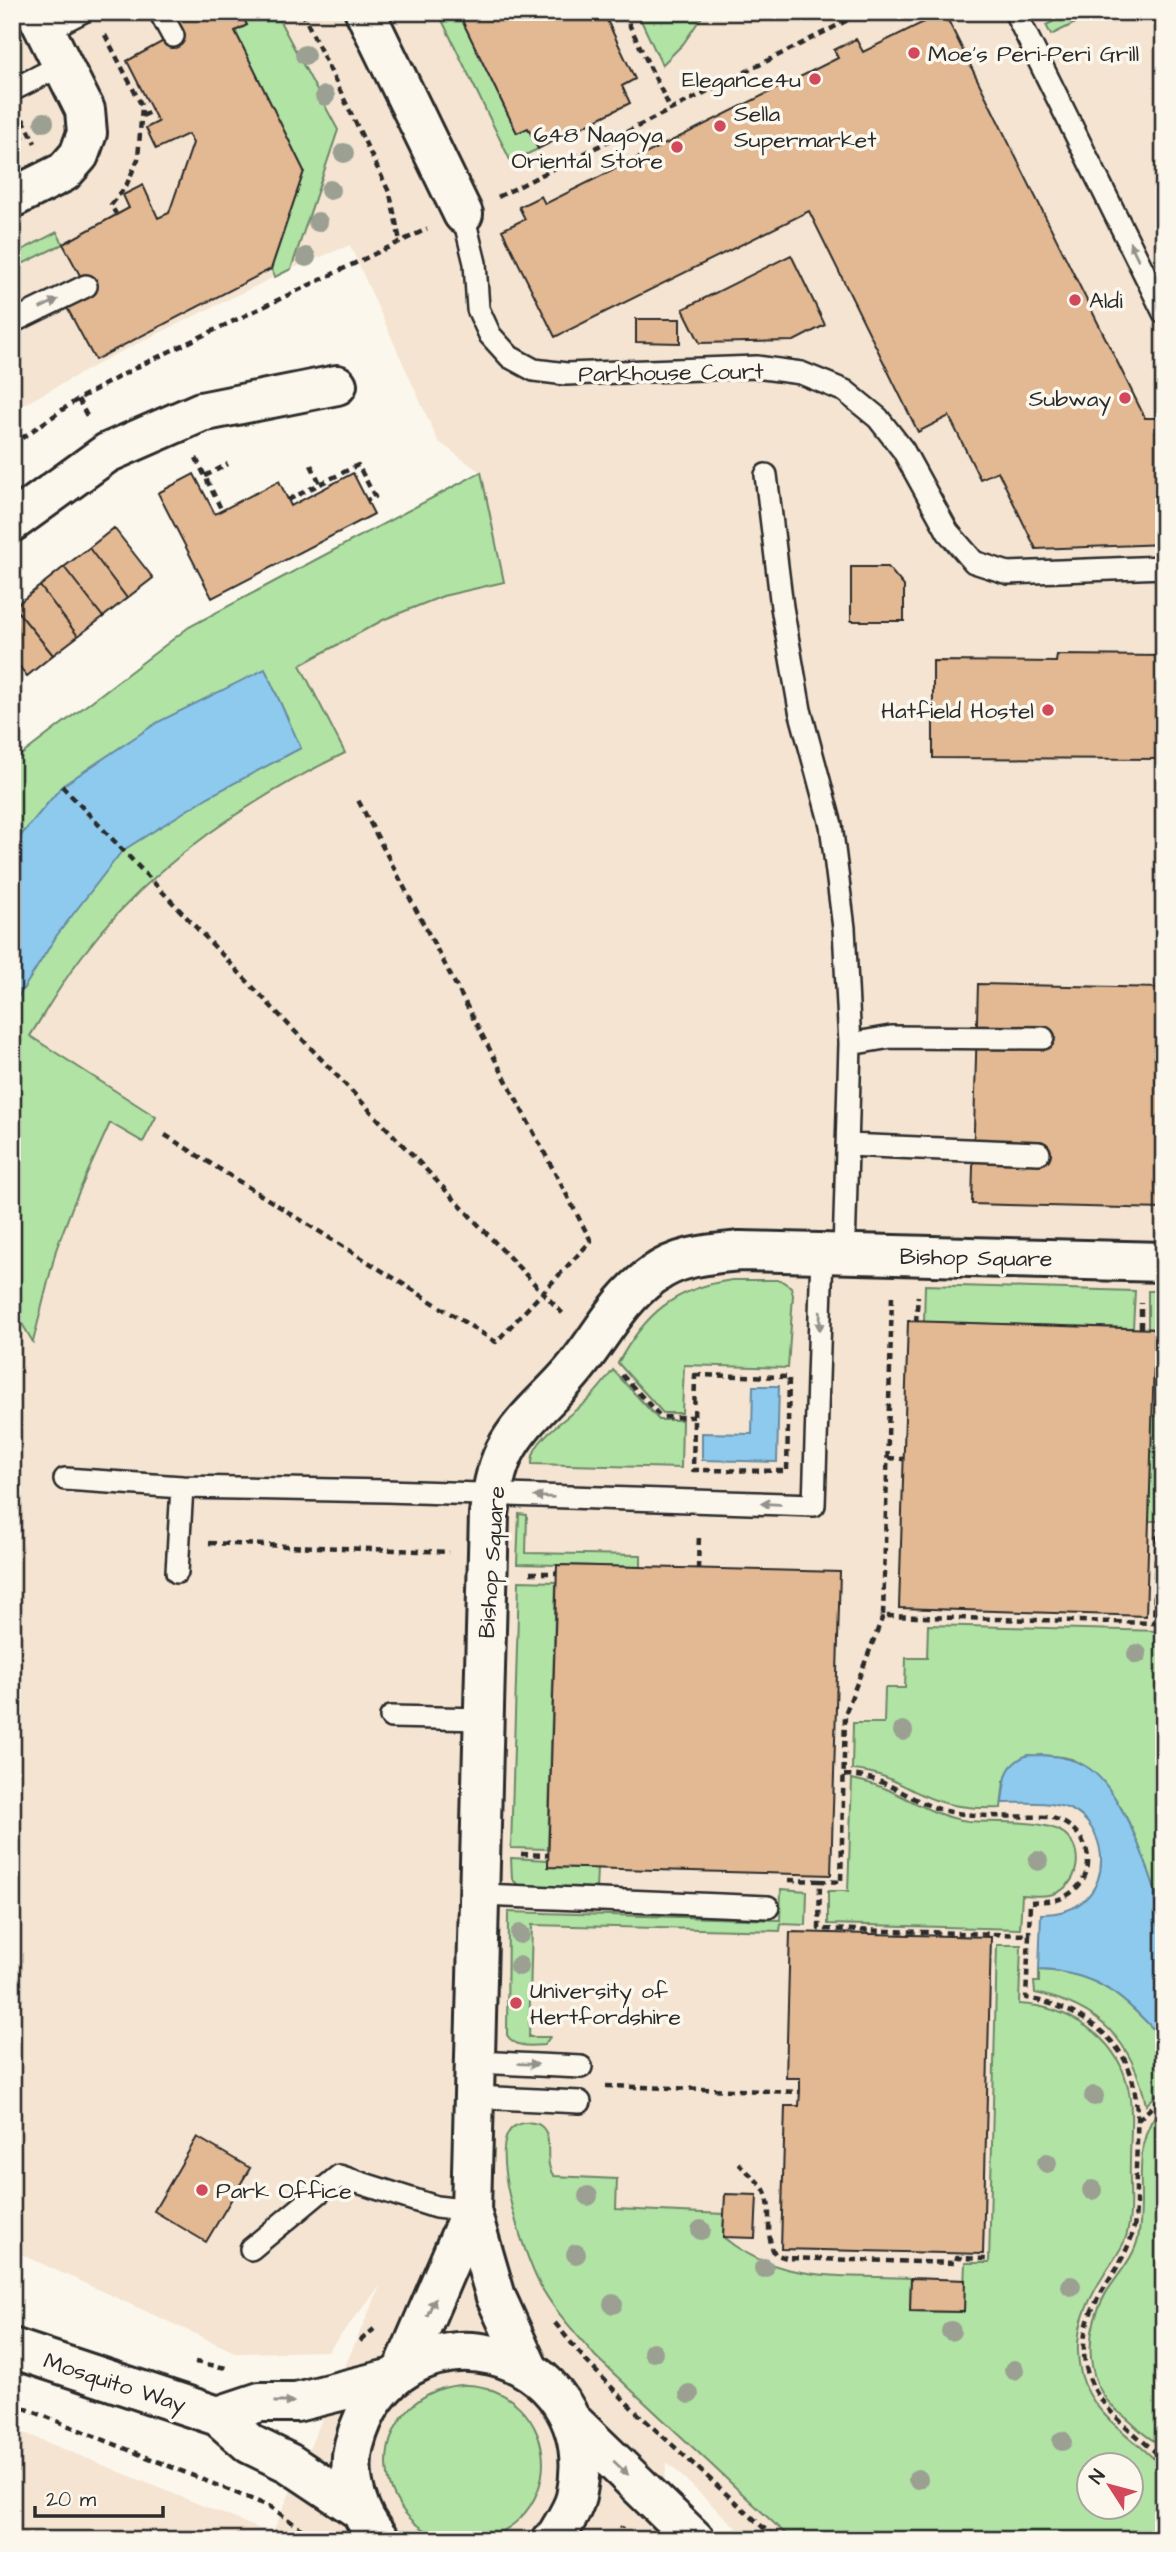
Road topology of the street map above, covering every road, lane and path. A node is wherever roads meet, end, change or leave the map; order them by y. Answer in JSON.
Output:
{"nodes":[{"id":1,"x":82,"y":12,"type":"edge"},
{"id":2,"x":160,"y":12,"type":"edge"},
{"id":3,"x":302,"y":12,"type":"edge"},
{"id":4,"x":365,"y":12,"type":"edge"},
{"id":5,"x":623,"y":12,"type":"edge"},
{"id":6,"x":864,"y":12,"type":"edge"},
{"id":7,"x":1015,"y":12,"type":"edge"},
{"id":8,"x":40,"y":22,"type":"edge"},
{"id":9,"x":173,"y":36,"type":"dead end"},
{"id":10,"x":62,"y":65,"type":"junction"},
{"id":11,"x":12,"y":90,"type":"edge"},
{"id":12,"x":671,"y":110,"type":"junction"},
{"id":13,"x":153,"y":111,"type":"dead end"},
{"id":14,"x":142,"y":116,"type":"dead end"},
{"id":15,"x":12,"y":198,"type":"edge"},
{"id":16,"x":463,"y":214,"type":"junction"},
{"id":17,"x":400,"y":240,"type":"junction"},
{"id":18,"x":86,"y":286,"type":"dead end"},
{"id":19,"x":1164,"y":313,"type":"edge"},
{"id":20,"x":12,"y":322,"type":"edge"},
{"id":21,"x":337,"y":385,"type":"dead end"},
{"id":22,"x":178,"y":422,"type":"junction"},
{"id":23,"x":12,"y":445,"type":"edge"},
{"id":24,"x":228,"y":464,"type":"dead end"},
{"id":25,"x":311,"y":465,"type":"dead end"},
{"id":26,"x":205,"y":475,"type":"junction"},
{"id":27,"x":766,"y":475,"type":"dead end"},
{"id":28,"x":320,"y":483,"type":"junction"},
{"id":29,"x":288,"y":500,"type":"dead end"},
{"id":30,"x":367,"y":500,"type":"dead end"},
{"id":31,"x":222,"y":511,"type":"dead end"},
{"id":32,"x":12,"y":522,"type":"edge"},
{"id":33,"x":1164,"y":567,"type":"edge"},
{"id":34,"x":62,"y":786,"type":"dead end"},
{"id":35,"x":358,"y":800,"type":"dead end"},
{"id":36,"x":1043,"y":1038,"type":"dead end"},
{"id":37,"x":850,"y":1044,"type":"junction"},
{"id":38,"x":165,"y":1135,"type":"dead end"},
{"id":39,"x":847,"y":1145,"type":"junction"},
{"id":40,"x":1039,"y":1153,"type":"dead end"},
{"id":41,"x":833,"y":1253,"type":"junction"},
{"id":42,"x":1164,"y":1262,"type":"edge"},
{"id":43,"x":892,"y":1291,"type":"dead end"},
{"id":44,"x":542,"y":1292,"type":"junction"},
{"id":45,"x":593,"y":1345,"type":"junction"},
{"id":46,"x":694,"y":1417,"type":"junction"},
{"id":47,"x":888,"y":1458,"type":"junction"},
{"id":48,"x":904,"y":1459,"type":"dead end"},
{"id":49,"x":65,"y":1479,"type":"dead end"},
{"id":50,"x":182,"y":1487,"type":"junction"},
{"id":51,"x":492,"y":1496,"type":"junction"},
{"id":52,"x":1157,"y":1530,"type":"dead end"},
{"id":53,"x":179,"y":1542,"type":"junction"},
{"id":54,"x":1157,"y":1547,"type":"junction"},
{"id":55,"x":1164,"y":1547,"type":"edge"},
{"id":56,"x":488,"y":1554,"type":"junction"},
{"id":57,"x":177,"y":1572,"type":"dead end"},
{"id":58,"x":1156,"y":1597,"type":"junction"},
{"id":59,"x":1164,"y":1598,"type":"edge"},
{"id":60,"x":883,"y":1616,"type":"junction"},
{"id":61,"x":391,"y":1717,"type":"dead end"},
{"id":62,"x":483,"y":1719,"type":"junction"},
{"id":63,"x":843,"y":1775,"type":"junction"},
{"id":64,"x":481,"y":1895,"type":"junction"},
{"id":65,"x":768,"y":1907,"type":"dead end"},
{"id":66,"x":1028,"y":1935,"type":"junction"},
{"id":67,"x":581,"y":2067,"type":"dead end"},
{"id":68,"x":475,"y":2079,"type":"junction"},
{"id":69,"x":594,"y":2085,"type":"dead end"},
{"id":70,"x":800,"y":2092,"type":"dead end"},
{"id":71,"x":1164,"y":2095,"type":"edge"},
{"id":72,"x":580,"y":2102,"type":"dead end"},
{"id":73,"x":1137,"y":2121,"type":"junction"},
{"id":74,"x":738,"y":2163,"type":"dead end"},
{"id":75,"x":471,"y":2211,"type":"junction"},
{"id":76,"x":251,"y":2249,"type":"dead end"},
{"id":77,"x":986,"y":2259,"type":"dead end"},
{"id":78,"x":554,"y":2320,"type":"dead end"},
{"id":79,"x":376,"y":2327,"type":"dead end"},
{"id":80,"x":12,"y":2348,"type":"edge"},
{"id":81,"x":352,"y":2349,"type":"dead end"},
{"id":82,"x":182,"y":2360,"type":"dead end"},
{"id":83,"x":234,"y":2369,"type":"dead end"},
{"id":84,"x":529,"y":2370,"type":"junction"},
{"id":85,"x":398,"y":2374,"type":"junction"},
{"id":86,"x":12,"y":2403,"type":"edge"},
{"id":87,"x":218,"y":2416,"type":"junction"},
{"id":88,"x":572,"y":2421,"type":"junction"},
{"id":89,"x":1164,"y":2459,"type":"edge"},
{"id":90,"x":371,"y":2526,"type":"edge"},
{"id":91,"x":316,"y":2540,"type":"edge"},
{"id":92,"x":552,"y":2540,"type":"edge"},
{"id":93,"x":695,"y":2540,"type":"edge"},
{"id":94,"x":776,"y":2540,"type":"edge"}],
"edges":[{"from":1,"to":8,"type":"lane"},
{"from":2,"to":9,"type":"lane"},
{"from":3,"to":17,"type":"path"},
{"from":4,"to":16,"type":"street","name":"Parkhouse Court"},
{"from":5,"to":12,"type":"path"},
{"from":6,"to":12,"type":"path"},
{"from":19,"to":7,"type":"lane","one_way":true},
{"from":8,"to":10,"type":"street"},
{"from":10,"to":11,"type":"lane"},
{"from":10,"to":15,"type":"street"},
{"from":12,"to":16,"type":"path"},
{"from":13,"to":14,"type":"path"},
{"from":16,"to":17,"type":"path"},
{"from":16,"to":33,"type":"lane","name":"Parkhouse Court"},
{"from":17,"to":23,"type":"path"},
{"from":20,"to":18,"type":"lane","one_way":true},
{"from":21,"to":22,"type":"street"},
{"from":22,"to":26,"type":"path"},
{"from":22,"to":32,"type":"street"},
{"from":24,"to":26,"type":"path"},
{"from":25,"to":28,"type":"path"},
{"from":26,"to":31,"type":"path"},
{"from":27,"to":37,"type":"lane"},
{"from":28,"to":29,"type":"path"},
{"from":28,"to":30,"type":"path"},
{"from":34,"to":44,"type":"path"},
{"from":35,"to":44,"type":"path"},
{"from":36,"to":37,"type":"lane"},
{"from":37,"to":39,"type":"lane"},
{"from":38,"to":44,"type":"path"},
{"from":39,"to":40,"type":"lane"},
{"from":39,"to":41,"type":"lane"},
{"from":41,"to":42,"type":"street","name":"Bishop Square"},
{"from":41,"to":45,"type":"street","name":"Bishop Square"},
{"from":41,"to":51,"type":"lane","one_way":true},
{"from":43,"to":47,"type":"path"},
{"from":44,"to":45,"type":"path"},
{"from":45,"to":46,"type":"path"},
{"from":45,"to":51,"type":"street","name":"Bishop Square"},
{"from":46,"to":46,"type":"path"},
{"from":47,"to":48,"type":"path"},
{"from":47,"to":60,"type":"path"},
{"from":49,"to":50,"type":"lane"},
{"from":50,"to":51,"type":"lane"},
{"from":50,"to":53,"type":"lane"},
{"from":51,"to":56,"type":"street","name":"Bishop Square"},
{"from":52,"to":54,"type":"path"},
{"from":53,"to":56,"type":"path"},
{"from":53,"to":57,"type":"lane"},
{"from":54,"to":55,"type":"path"},
{"from":54,"to":58,"type":"path"},
{"from":56,"to":62,"type":"street","name":"Bishop Square"},
{"from":58,"to":59,"type":"path"},
{"from":58,"to":60,"type":"path"},
{"from":60,"to":63,"type":"path"},
{"from":61,"to":62,"type":"lane"},
{"from":62,"to":64,"type":"street","name":"Bishop Square"},
{"from":63,"to":66,"type":"path"},
{"from":63,"to":66,"type":"path"},
{"from":64,"to":65,"type":"lane"},
{"from":64,"to":68,"type":"street","name":"Bishop Square"},
{"from":66,"to":73,"type":"path"},
{"from":68,"to":67,"type":"lane","one_way":true},
{"from":68,"to":72,"type":"lane"},
{"from":68,"to":75,"type":"street","name":"Bishop Square"},
{"from":69,"to":70,"type":"path"},
{"from":71,"to":73,"type":"path"},
{"from":73,"to":89,"type":"path"},
{"from":74,"to":77,"type":"path"},
{"from":75,"to":76,"type":"lane"},
{"from":75,"to":84,"type":"street","name":"Bishop Square"},
{"from":85,"to":75,"type":"street","name":"Bishop Square","one_way":true},
{"from":78,"to":94,"type":"path"},
{"from":79,"to":81,"type":"path"},
{"from":80,"to":87,"type":"street","name":"Mosquito Way"},
{"from":82,"to":83,"type":"path"},
{"from":84,"to":85,"type":"street"},
{"from":84,"to":88,"type":"street"},
{"from":87,"to":85,"type":"street","one_way":true},
{"from":85,"to":90,"type":"street"},
{"from":86,"to":91,"type":"path"},
{"from":87,"to":90,"type":"street","name":"Mosquito Way"},
{"from":88,"to":92,"type":"street"},
{"from":88,"to":93,"type":"street","one_way":true}]}
